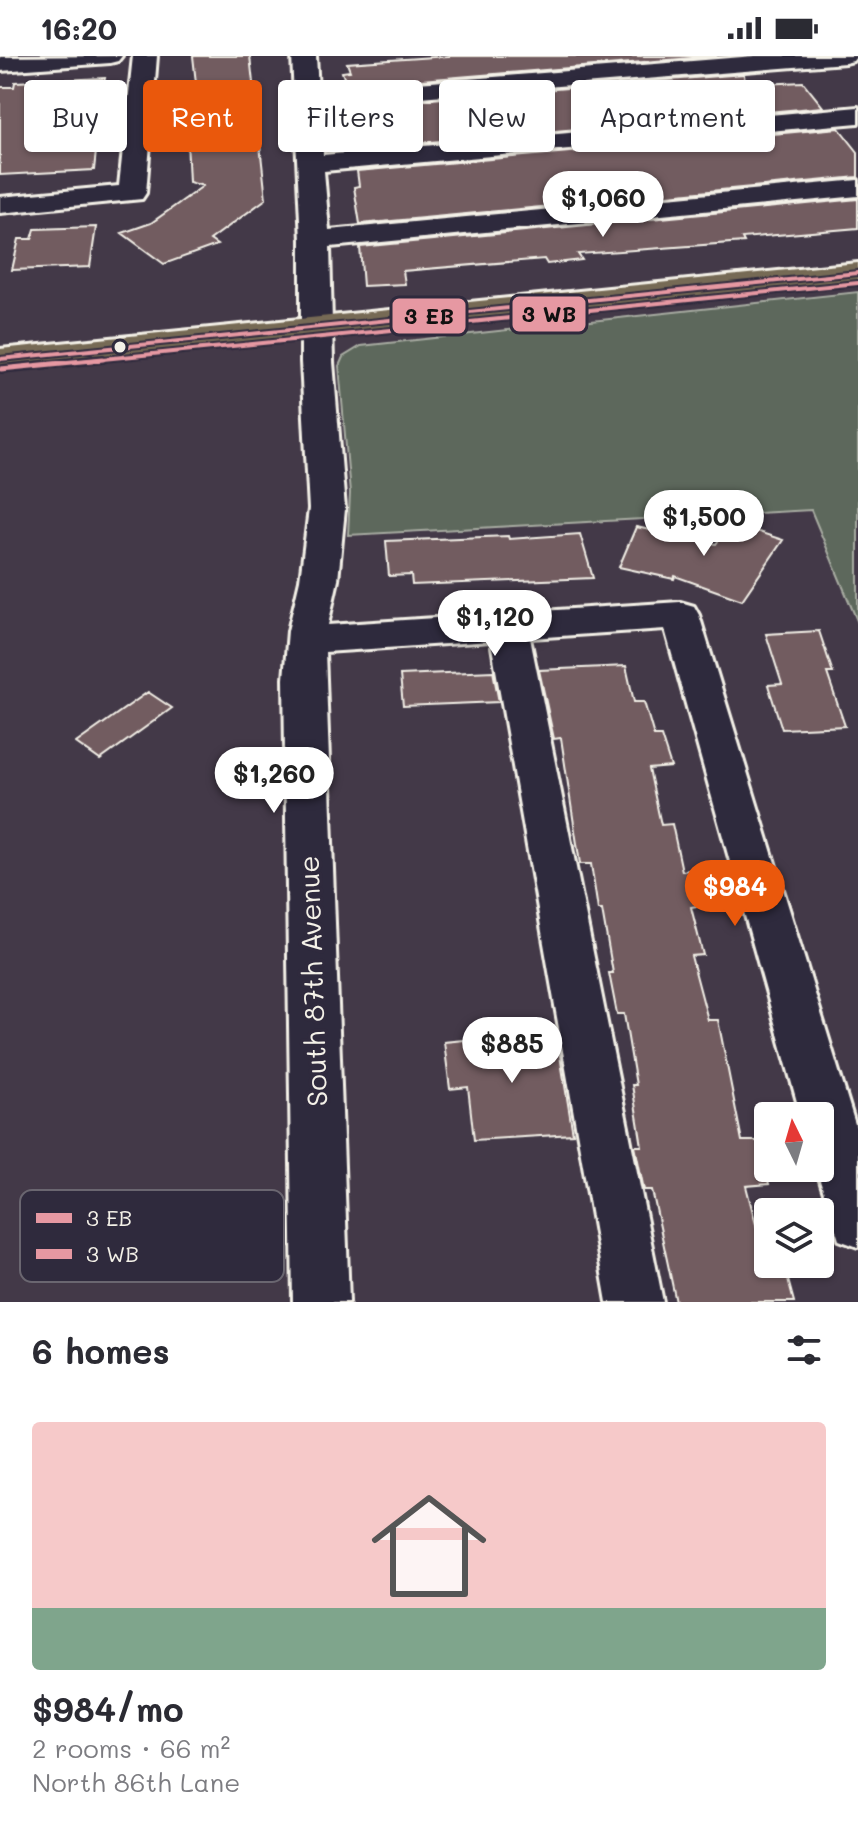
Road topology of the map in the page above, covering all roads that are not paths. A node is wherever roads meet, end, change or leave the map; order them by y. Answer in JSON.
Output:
{"nodes":[{"id":1,"x":110,"y":56,"type":"edge"},
{"id":2,"x":145,"y":56,"type":"edge"},
{"id":3,"x":304,"y":56,"type":"edge"},
{"id":4,"x":845,"y":56,"type":"edge"},
{"id":5,"x":0,"y":64,"type":"edge"},
{"id":6,"x":305,"y":80,"type":"edge"},
{"id":7,"x":423,"y":90,"type":"edge"},
{"id":8,"x":858,"y":115,"type":"edge"},
{"id":9,"x":308,"y":152,"type":"edge"},
{"id":10,"x":309,"y":164,"type":"junction"},
{"id":11,"x":858,"y":188,"type":"edge"},
{"id":12,"x":0,"y":205,"type":"edge"},
{"id":13,"x":315,"y":240,"type":"junction"},
{"id":14,"x":858,"y":273,"type":"edge"},
{"id":15,"x":315,"y":327,"type":"junction"},
{"id":16,"x":0,"y":359,"type":"edge"},
{"id":17,"x":508,"y":626,"type":"junction"},
{"id":18,"x":306,"y":640,"type":"junction"},
{"id":19,"x":858,"y":1222,"type":"edge"},
{"id":20,"x":321,"y":1302,"type":"edge"},
{"id":21,"x":635,"y":1302,"type":"edge"}],
"edges":[{"from":1,"to":5,"type":"street"},
{"from":2,"to":12,"type":"street"},
{"from":3,"to":6,"type":"street","name":"South 87th Avenue"},
{"from":4,"to":7,"type":"street"},
{"from":8,"to":10,"type":"street"},
{"from":9,"to":10,"type":"street","name":"South 87th Avenue"},
{"from":10,"to":13,"type":"street","name":"South 87th Avenue"},
{"from":11,"to":13,"type":"street"},
{"from":13,"to":15,"type":"street","name":"South 87th Avenue"},
{"from":14,"to":15,"type":"main road"},
{"from":15,"to":16,"type":"main road"},
{"from":15,"to":18,"type":"street","name":"South 87th Avenue"},
{"from":17,"to":18,"type":"street"},
{"from":17,"to":19,"type":"street"},
{"from":17,"to":21,"type":"street"},
{"from":18,"to":20,"type":"street","name":"South 87th Avenue"}]}
